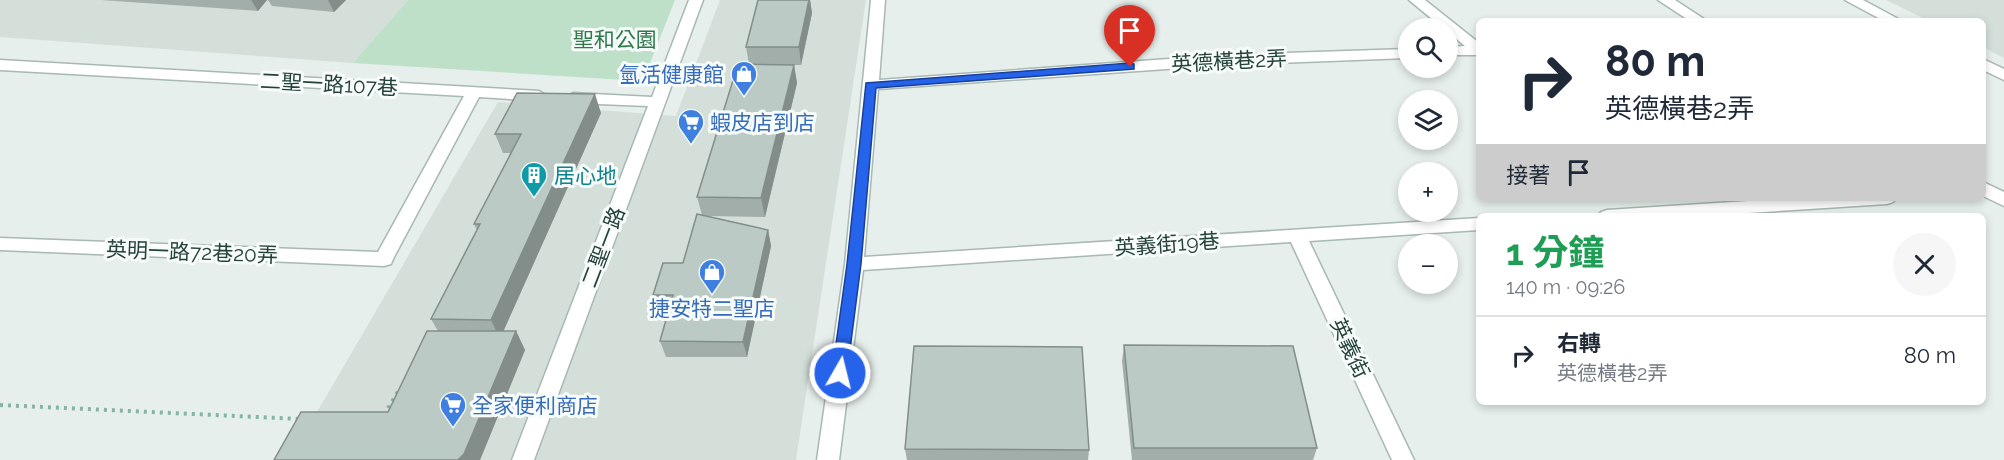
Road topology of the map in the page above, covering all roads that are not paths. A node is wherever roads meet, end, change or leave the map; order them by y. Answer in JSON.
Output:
{"nodes":[{"id":1,"x":696,"y":0,"type":"edge"},
{"id":2,"x":878,"y":0,"type":"edge"},
{"id":3,"x":1416,"y":0,"type":"edge"},
{"id":4,"x":1665,"y":0,"type":"edge"},
{"id":5,"x":1852,"y":0,"type":"edge"},
{"id":6,"x":1696,"y":18,"type":"edge"},
{"id":7,"x":1889,"y":18,"type":"edge"},
{"id":8,"x":1476,"y":48,"type":"edge"},
{"id":9,"x":1476,"y":50,"type":"edge"},
{"id":10,"x":1458,"y":51,"type":"edge"},
{"id":11,"x":1398,"y":52,"type":"edge"},
{"id":12,"x":0,"y":65,"type":"edge"},
{"id":13,"x":1986,"y":66,"type":"edge"},
{"id":14,"x":2004,"y":75,"type":"edge"},
{"id":15,"x":870,"y":85,"type":"junction"},
{"id":16,"x":474,"y":92,"type":"junction"},
{"id":17,"x":658,"y":102,"type":"junction"},
{"id":18,"x":1669,"y":201,"type":"edge"},
{"id":19,"x":1840,"y":201,"type":"edge"},
{"id":20,"x":1682,"y":211,"type":"junction"},
{"id":21,"x":1652,"y":213,"type":"edge"},
{"id":22,"x":1476,"y":224,"type":"edge"},
{"id":23,"x":1297,"y":236,"type":"junction"},
{"id":24,"x":0,"y":244,"type":"edge"},
{"id":25,"x":854,"y":264,"type":"junction"},
{"id":26,"x":523,"y":460,"type":"edge"},
{"id":27,"x":828,"y":460,"type":"edge"},
{"id":28,"x":1403,"y":460,"type":"edge"}],
"edges":[{"from":1,"to":17,"type":"street","name":"二聖一路"},
{"from":2,"to":15,"type":"street"},
{"from":3,"to":8,"type":"street"},
{"from":4,"to":6,"type":"street"},
{"from":5,"to":7,"type":"street"},
{"from":9,"to":10,"type":"street"},
{"from":11,"to":15,"type":"street","name":"英德橫巷2弄"},
{"from":12,"to":16,"type":"street","name":"二聖一路107巷"},
{"from":13,"to":14,"type":"street"},
{"from":15,"to":25,"type":"street"},
{"from":16,"to":17,"type":"street","name":"二聖一路107巷"},
{"from":16,"to":24,"type":"street","name":"英明一路72巷20弄"},
{"from":17,"to":26,"type":"street","name":"二聖一路"},
{"from":18,"to":20,"type":"street"},
{"from":19,"to":20,"type":"street"},
{"from":20,"to":21,"type":"street"},
{"from":22,"to":23,"type":"street","name":"英義街19巷"},
{"from":23,"to":25,"type":"street","name":"英義街19巷"},
{"from":23,"to":28,"type":"street","name":"英義街"},
{"from":25,"to":27,"type":"street"}]}
